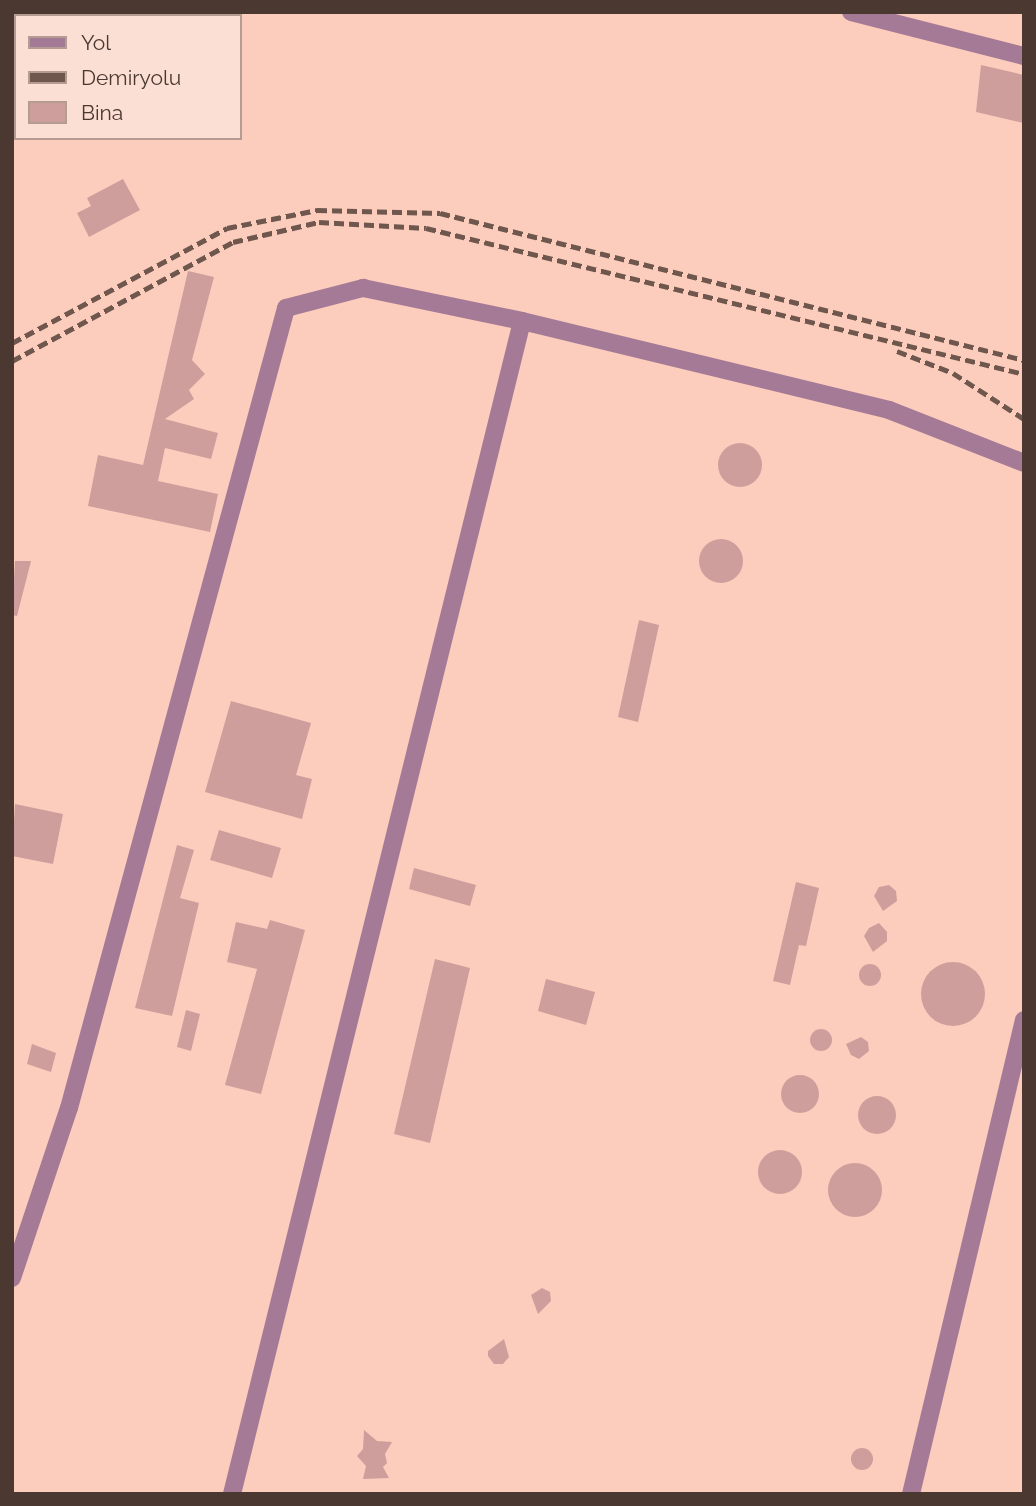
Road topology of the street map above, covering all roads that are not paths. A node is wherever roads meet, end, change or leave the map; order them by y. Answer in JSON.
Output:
{"nodes":[{"id":1,"x":851,"y":12,"type":"edge"},
{"id":2,"x":1024,"y":56,"type":"edge"},
{"id":3,"x":522,"y":321,"type":"junction"},
{"id":4,"x":1024,"y":463,"type":"edge"},
{"id":5,"x":1024,"y":1020,"type":"edge"},
{"id":6,"x":12,"y":1278,"type":"edge"},
{"id":7,"x":232,"y":1494,"type":"edge"},
{"id":8,"x":911,"y":1494,"type":"edge"}],
"edges":[{"from":1,"to":2,"type":"street"},
{"from":3,"to":4,"type":"street"},
{"from":3,"to":6,"type":"street"},
{"from":3,"to":7,"type":"street"},
{"from":5,"to":8,"type":"street"}]}
